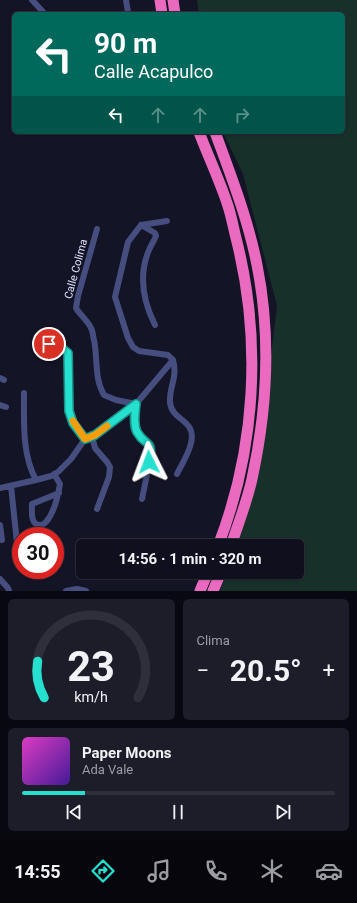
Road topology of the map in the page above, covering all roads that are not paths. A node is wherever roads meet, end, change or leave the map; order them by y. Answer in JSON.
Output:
{"nodes":[{"id":1,"x":32,"y":0,"type":"edge"},
{"id":2,"x":126,"y":0,"type":"edge"},
{"id":3,"x":160,"y":0,"type":"edge"},
{"id":4,"x":172,"y":0,"type":"edge"},
{"id":5,"x":43,"y":12,"type":"edge"},
{"id":6,"x":128,"y":12,"type":"dead end"},
{"id":7,"x":162,"y":12,"type":"edge"},
{"id":8,"x":175,"y":12,"type":"edge"},
{"id":9,"x":200,"y":134,"type":"edge"},
{"id":10,"x":216,"y":134,"type":"edge"},
{"id":11,"x":167,"y":221,"type":"dead end"},
{"id":12,"x":141,"y":225,"type":"junction"},
{"id":13,"x":97,"y":228,"type":"dead end"},
{"id":14,"x":155,"y":325,"type":"dead end"},
{"id":15,"x":36,"y":340,"type":"dead end"},
{"id":16,"x":173,"y":360,"type":"junction"},
{"id":17,"x":24,"y":393,"type":"dead end"},
{"id":18,"x":136,"y":404,"type":"junction"},
{"id":19,"x":92,"y":436,"type":"junction"},
{"id":20,"x":85,"y":439,"type":"junction"},
{"id":21,"x":54,"y":474,"type":"junction"},
{"id":22,"x":178,"y":474,"type":"dead end"},
{"id":23,"x":36,"y":480,"type":"junction"},
{"id":24,"x":11,"y":486,"type":"junction"},
{"id":25,"x":0,"y":488,"type":"edge"},
{"id":26,"x":59,"y":493,"type":"junction"},
{"id":27,"x":142,"y":499,"type":"dead end"},
{"id":28,"x":97,"y":509,"type":"dead end"},
{"id":29,"x":0,"y":526,"type":"edge"},
{"id":30,"x":15,"y":527,"type":"edge"},
{"id":31,"x":220,"y":539,"type":"edge"},
{"id":32,"x":233,"y":539,"type":"edge"},
{"id":33,"x":2,"y":540,"type":"dead end"},
{"id":34,"x":0,"y":579,"type":"edge"},
{"id":35,"x":205,"y":579,"type":"edge"},
{"id":36,"x":217,"y":579,"type":"edge"},
{"id":37,"x":9,"y":591,"type":"edge"},
{"id":38,"x":66,"y":591,"type":"edge"},
{"id":39,"x":86,"y":591,"type":"edge"},
{"id":40,"x":200,"y":591,"type":"edge"},
{"id":41,"x":213,"y":591,"type":"edge"}],
"edges":[{"from":1,"to":5,"type":"street"},
{"from":2,"to":6,"type":"street"},
{"from":3,"to":7,"type":"highway"},
{"from":4,"to":8,"type":"highway"},
{"from":9,"to":31,"type":"highway"},
{"from":10,"to":32,"type":"highway"},
{"from":11,"to":12,"type":"street"},
{"from":12,"to":14,"type":"street"},
{"from":12,"to":16,"type":"street"},
{"from":13,"to":18,"type":"street","name":"Calle Colima"},
{"from":15,"to":20,"type":"street"},
{"from":16,"to":18,"type":"street"},
{"from":16,"to":22,"type":"street"},
{"from":17,"to":23,"type":"street"},
{"from":18,"to":19,"type":"street"},
{"from":18,"to":27,"type":"street"},
{"from":19,"to":20,"type":"street"},
{"from":19,"to":28,"type":"street"},
{"from":20,"to":21,"type":"street"},
{"from":21,"to":23,"type":"street"},
{"from":21,"to":26,"type":"street"},
{"from":23,"to":24,"type":"street"},
{"from":24,"to":25,"type":"street"},
{"from":24,"to":30,"type":"street"},
{"from":26,"to":26,"type":"street"},
{"from":29,"to":33,"type":"street"},
{"from":34,"to":37,"type":"street"},
{"from":35,"to":40,"type":"highway"},
{"from":36,"to":41,"type":"highway"},
{"from":38,"to":39,"type":"street"}]}
